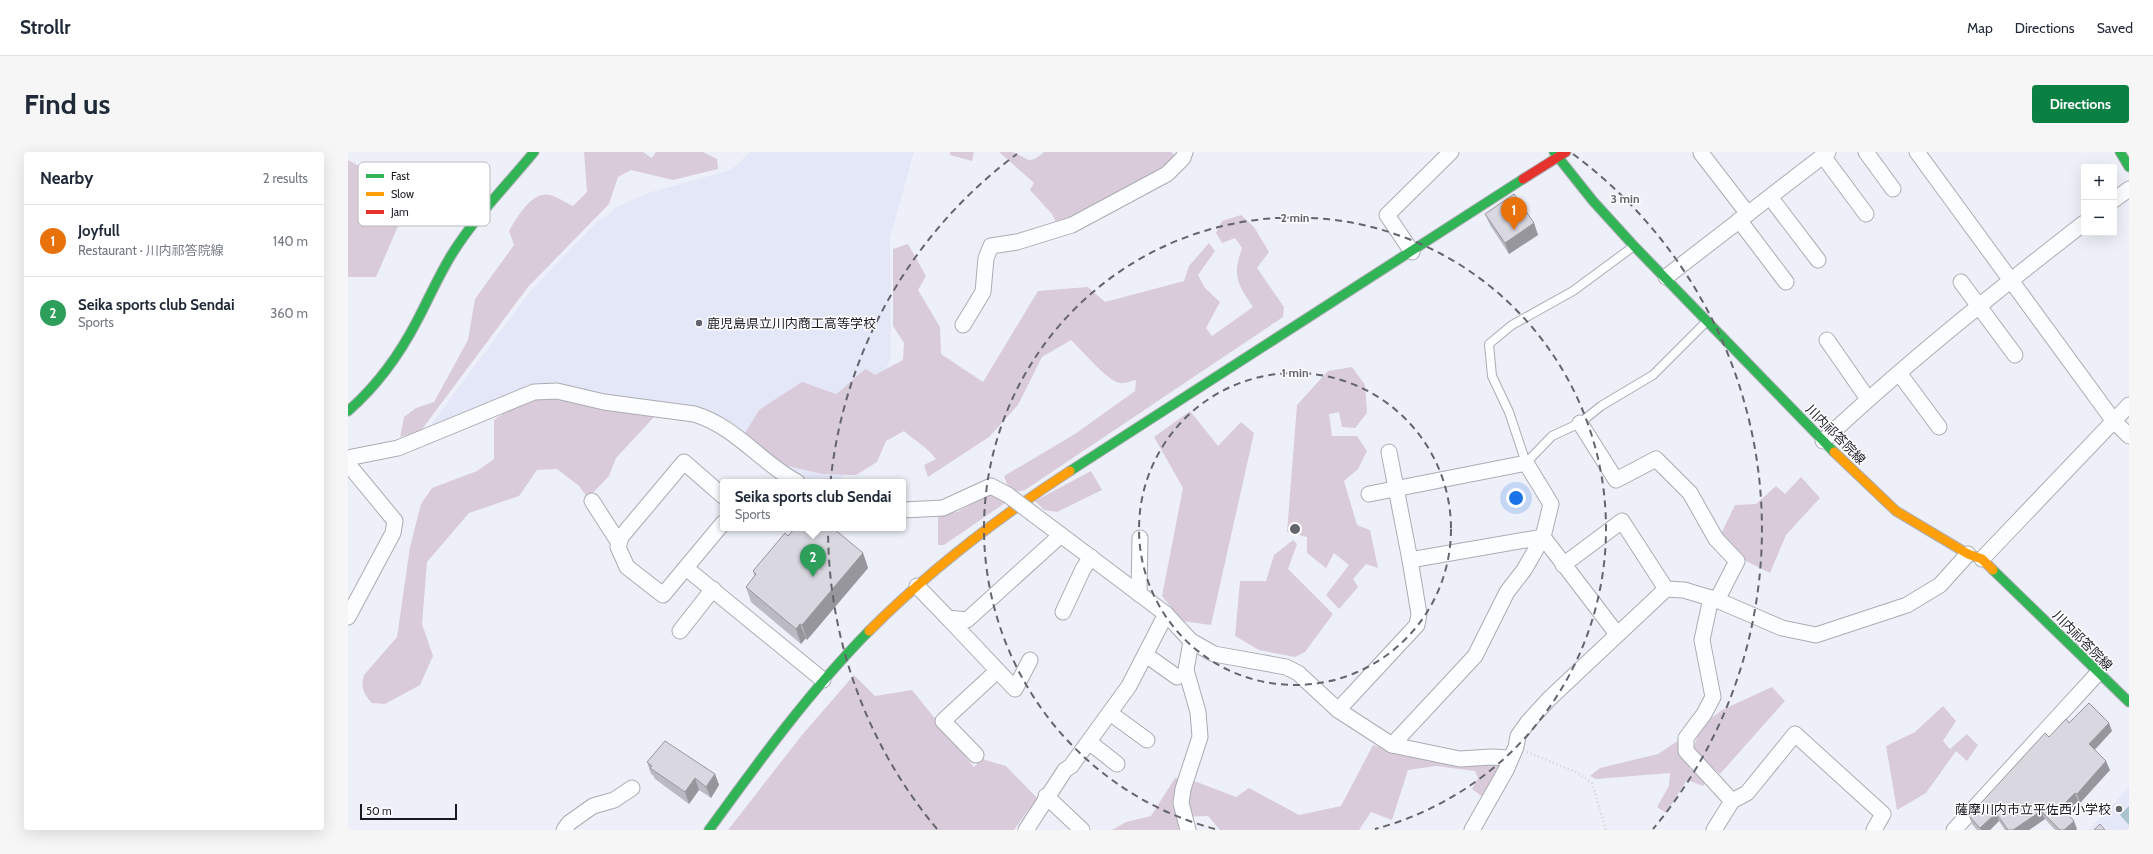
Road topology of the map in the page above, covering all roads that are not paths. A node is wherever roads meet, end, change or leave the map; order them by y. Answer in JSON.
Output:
{"nodes":[{"id":1,"x":534,"y":152,"type":"edge"},
{"id":2,"x":1185,"y":152,"type":"edge"},
{"id":3,"x":1451,"y":152,"type":"edge"},
{"id":4,"x":1566,"y":152,"type":"edge"},
{"id":5,"x":1866,"y":152,"type":"edge"},
{"id":6,"x":1918,"y":152,"type":"edge"},
{"id":7,"x":2120,"y":152,"type":"edge"},
{"id":8,"x":1701,"y":153,"type":"edge"},
{"id":9,"x":1825,"y":154,"type":"edge"},
{"id":10,"x":1556,"y":155,"type":"edge"},
{"id":11,"x":2129,"y":167,"type":"edge"},
{"id":12,"x":1893,"y":189,"type":"dead end"},
{"id":13,"x":2129,"y":189,"type":"edge"},
{"id":14,"x":1770,"y":197,"type":"junction"},
{"id":15,"x":2117,"y":198,"type":"edge"},
{"id":16,"x":490,"y":205,"type":"edge"},
{"id":17,"x":1866,"y":214,"type":"dead end"},
{"id":18,"x":1744,"y":217,"type":"junction"},
{"id":19,"x":473,"y":226,"type":"edge"},
{"id":20,"x":2081,"y":226,"type":"edge"},
{"id":21,"x":1634,"y":246,"type":"junction"},
{"id":22,"x":1412,"y":252,"type":"junction"},
{"id":23,"x":1818,"y":260,"type":"dead end"},
{"id":24,"x":1666,"y":277,"type":"junction"},
{"id":25,"x":2010,"y":280,"type":"junction"},
{"id":26,"x":1786,"y":282,"type":"dead end"},
{"id":27,"x":1961,"y":282,"type":"dead end"},
{"id":28,"x":1979,"y":306,"type":"junction"},
{"id":29,"x":1706,"y":321,"type":"junction"},
{"id":30,"x":963,"y":325,"type":"dead end"},
{"id":31,"x":1827,"y":340,"type":"dead end"},
{"id":32,"x":2015,"y":355,"type":"dead end"},
{"id":33,"x":1899,"y":373,"type":"junction"},
{"id":34,"x":1868,"y":398,"type":"junction"},
{"id":35,"x":2129,"y":405,"type":"edge"},
{"id":36,"x":348,"y":411,"type":"edge"},
{"id":37,"x":2113,"y":420,"type":"junction"},
{"id":38,"x":1580,"y":423,"type":"junction"},
{"id":39,"x":1939,"y":427,"type":"dead end"},
{"id":40,"x":2129,"y":436,"type":"edge"},
{"id":41,"x":1823,"y":441,"type":"junction"},
{"id":42,"x":1389,"y":452,"type":"dead end"},
{"id":43,"x":348,"y":458,"type":"edge"},
{"id":44,"x":1526,"y":463,"type":"junction"},
{"id":45,"x":348,"y":464,"type":"edge"},
{"id":46,"x":793,"y":479,"type":"edge"},
{"id":47,"x":1396,"y":489,"type":"junction"},
{"id":48,"x":720,"y":493,"type":"edge"},
{"id":49,"x":1369,"y":494,"type":"dead end"},
{"id":50,"x":592,"y":501,"type":"dead end"},
{"id":51,"x":906,"y":510,"type":"edge"},
{"id":52,"x":720,"y":527,"type":"edge"},
{"id":53,"x":1061,"y":535,"type":"junction"},
{"id":54,"x":1543,"y":537,"type":"junction"},
{"id":55,"x":1140,"y":538,"type":"dead end"},
{"id":56,"x":619,"y":543,"type":"junction"},
{"id":57,"x":1975,"y":556,"type":"junction"},
{"id":58,"x":1091,"y":557,"type":"junction"},
{"id":59,"x":1410,"y":560,"type":"junction"},
{"id":60,"x":1563,"y":565,"type":"junction"},
{"id":61,"x":686,"y":568,"type":"junction"},
{"id":62,"x":917,"y":586,"type":"junction"},
{"id":63,"x":712,"y":589,"type":"junction"},
{"id":64,"x":1666,"y":589,"type":"junction"},
{"id":65,"x":1139,"y":594,"type":"junction"},
{"id":66,"x":1714,"y":599,"type":"junction"},
{"id":67,"x":1063,"y":612,"type":"dead end"},
{"id":68,"x":1166,"y":614,"type":"junction"},
{"id":69,"x":348,"y":617,"type":"edge"},
{"id":70,"x":948,"y":618,"type":"junction"},
{"id":71,"x":680,"y":630,"type":"dead end"},
{"id":72,"x":1617,"y":634,"type":"junction"},
{"id":73,"x":1191,"y":641,"type":"junction"},
{"id":74,"x":1146,"y":655,"type":"junction"},
{"id":75,"x":1030,"y":660,"type":"dead end"},
{"id":76,"x":997,"y":671,"type":"junction"},
{"id":77,"x":2098,"y":674,"type":"junction"},
{"id":78,"x":1177,"y":677,"type":"dead end"},
{"id":79,"x":823,"y":680,"type":"junction"},
{"id":80,"x":2129,"y":702,"type":"edge"},
{"id":81,"x":1338,"y":710,"type":"junction"},
{"id":82,"x":1110,"y":713,"type":"junction"},
{"id":83,"x":1147,"y":740,"type":"dead end"},
{"id":84,"x":1089,"y":742,"type":"junction"},
{"id":85,"x":1392,"y":745,"type":"junction"},
{"id":86,"x":1513,"y":752,"type":"junction"},
{"id":87,"x":976,"y":755,"type":"dead end"},
{"id":88,"x":1118,"y":764,"type":"dead end"},
{"id":89,"x":632,"y":788,"type":"dead end"},
{"id":90,"x":1046,"y":796,"type":"junction"},
{"id":91,"x":1732,"y":801,"type":"junction"},
{"id":92,"x":564,"y":830,"type":"edge"},
{"id":93,"x":709,"y":830,"type":"edge"},
{"id":94,"x":1026,"y":830,"type":"edge"},
{"id":95,"x":1082,"y":830,"type":"edge"},
{"id":96,"x":1188,"y":830,"type":"edge"},
{"id":97,"x":1472,"y":830,"type":"edge"},
{"id":98,"x":1714,"y":830,"type":"edge"},
{"id":99,"x":1874,"y":830,"type":"edge"},
{"id":100,"x":1954,"y":830,"type":"edge"}],
"edges":[{"from":1,"to":16,"type":"street"},
{"from":2,"to":30,"type":"street"},
{"from":3,"to":22,"type":"street"},
{"from":4,"to":10,"type":"street"},
{"from":5,"to":12,"type":"street"},
{"from":6,"to":25,"type":"street"},
{"from":7,"to":11,"type":"street"},
{"from":8,"to":18,"type":"street"},
{"from":9,"to":14,"type":"street"},
{"from":9,"to":17,"type":"street"},
{"from":10,"to":21,"type":"street","name":"川内祁答院線"},
{"from":10,"to":22,"type":"street"},
{"from":13,"to":15,"type":"street"},
{"from":14,"to":18,"type":"street"},
{"from":14,"to":23,"type":"street"},
{"from":18,"to":24,"type":"street"},
{"from":18,"to":26,"type":"street"},
{"from":19,"to":36,"type":"street"},
{"from":20,"to":25,"type":"street"},
{"from":21,"to":24,"type":"street","name":"川内祁答院線"},
{"from":21,"to":44,"type":"lane"},
{"from":22,"to":62,"type":"street"},
{"from":24,"to":29,"type":"street","name":"川内祁答院線"},
{"from":25,"to":28,"type":"street"},
{"from":25,"to":37,"type":"street"},
{"from":27,"to":28,"type":"street"},
{"from":28,"to":32,"type":"street"},
{"from":28,"to":33,"type":"street"},
{"from":29,"to":38,"type":"lane"},
{"from":29,"to":41,"type":"street","name":"川内祁答院線"},
{"from":31,"to":34,"type":"street"},
{"from":33,"to":34,"type":"street"},
{"from":33,"to":39,"type":"street"},
{"from":34,"to":41,"type":"street"},
{"from":35,"to":37,"type":"street"},
{"from":37,"to":40,"type":"street"},
{"from":37,"to":57,"type":"street"},
{"from":38,"to":44,"type":"lane"},
{"from":38,"to":66,"type":"street"},
{"from":41,"to":57,"type":"street","name":"川内祁答院線"},
{"from":42,"to":47,"type":"street"},
{"from":43,"to":46,"type":"street"},
{"from":44,"to":47,"type":"street"},
{"from":44,"to":54,"type":"street"},
{"from":45,"to":69,"type":"street"},
{"from":47,"to":49,"type":"street"},
{"from":47,"to":59,"type":"street"},
{"from":48,"to":56,"type":"street"},
{"from":50,"to":56,"type":"street"},
{"from":51,"to":53,"type":"street","bridge":true},
{"from":52,"to":61,"type":"street"},
{"from":53,"to":58,"type":"street"},
{"from":53,"to":70,"type":"street"},
{"from":54,"to":59,"type":"street"},
{"from":54,"to":60,"type":"street"},
{"from":54,"to":85,"type":"street"},
{"from":55,"to":65,"type":"street"},
{"from":56,"to":61,"type":"street"},
{"from":57,"to":66,"type":"street"},
{"from":57,"to":77,"type":"street","name":"川内祁答院線"},
{"from":58,"to":65,"type":"street"},
{"from":58,"to":67,"type":"street"},
{"from":59,"to":81,"type":"street"},
{"from":60,"to":64,"type":"street"},
{"from":60,"to":72,"type":"street"},
{"from":61,"to":63,"type":"street"},
{"from":62,"to":70,"type":"street"},
{"from":62,"to":79,"type":"street"},
{"from":63,"to":71,"type":"street"},
{"from":63,"to":79,"type":"street"},
{"from":64,"to":66,"type":"street"},
{"from":64,"to":72,"type":"street"},
{"from":65,"to":68,"type":"street"},
{"from":66,"to":91,"type":"street"},
{"from":68,"to":73,"type":"street"},
{"from":68,"to":74,"type":"street"},
{"from":70,"to":76,"type":"street"},
{"from":72,"to":86,"type":"street"},
{"from":73,"to":81,"type":"street"},
{"from":73,"to":96,"type":"street"},
{"from":74,"to":78,"type":"street"},
{"from":74,"to":82,"type":"street"},
{"from":75,"to":76,"type":"street"},
{"from":76,"to":87,"type":"street"},
{"from":77,"to":80,"type":"street","name":"川内祁答院線"},
{"from":77,"to":100,"type":"street"},
{"from":79,"to":93,"type":"street"},
{"from":81,"to":85,"type":"street"},
{"from":82,"to":83,"type":"street"},
{"from":82,"to":84,"type":"street"},
{"from":84,"to":88,"type":"street"},
{"from":84,"to":90,"type":"street"},
{"from":85,"to":86,"type":"street"},
{"from":86,"to":97,"type":"street"},
{"from":89,"to":92,"type":"street"},
{"from":90,"to":94,"type":"street"},
{"from":90,"to":95,"type":"street"},
{"from":91,"to":98,"type":"street"},
{"from":91,"to":99,"type":"street"}]}
